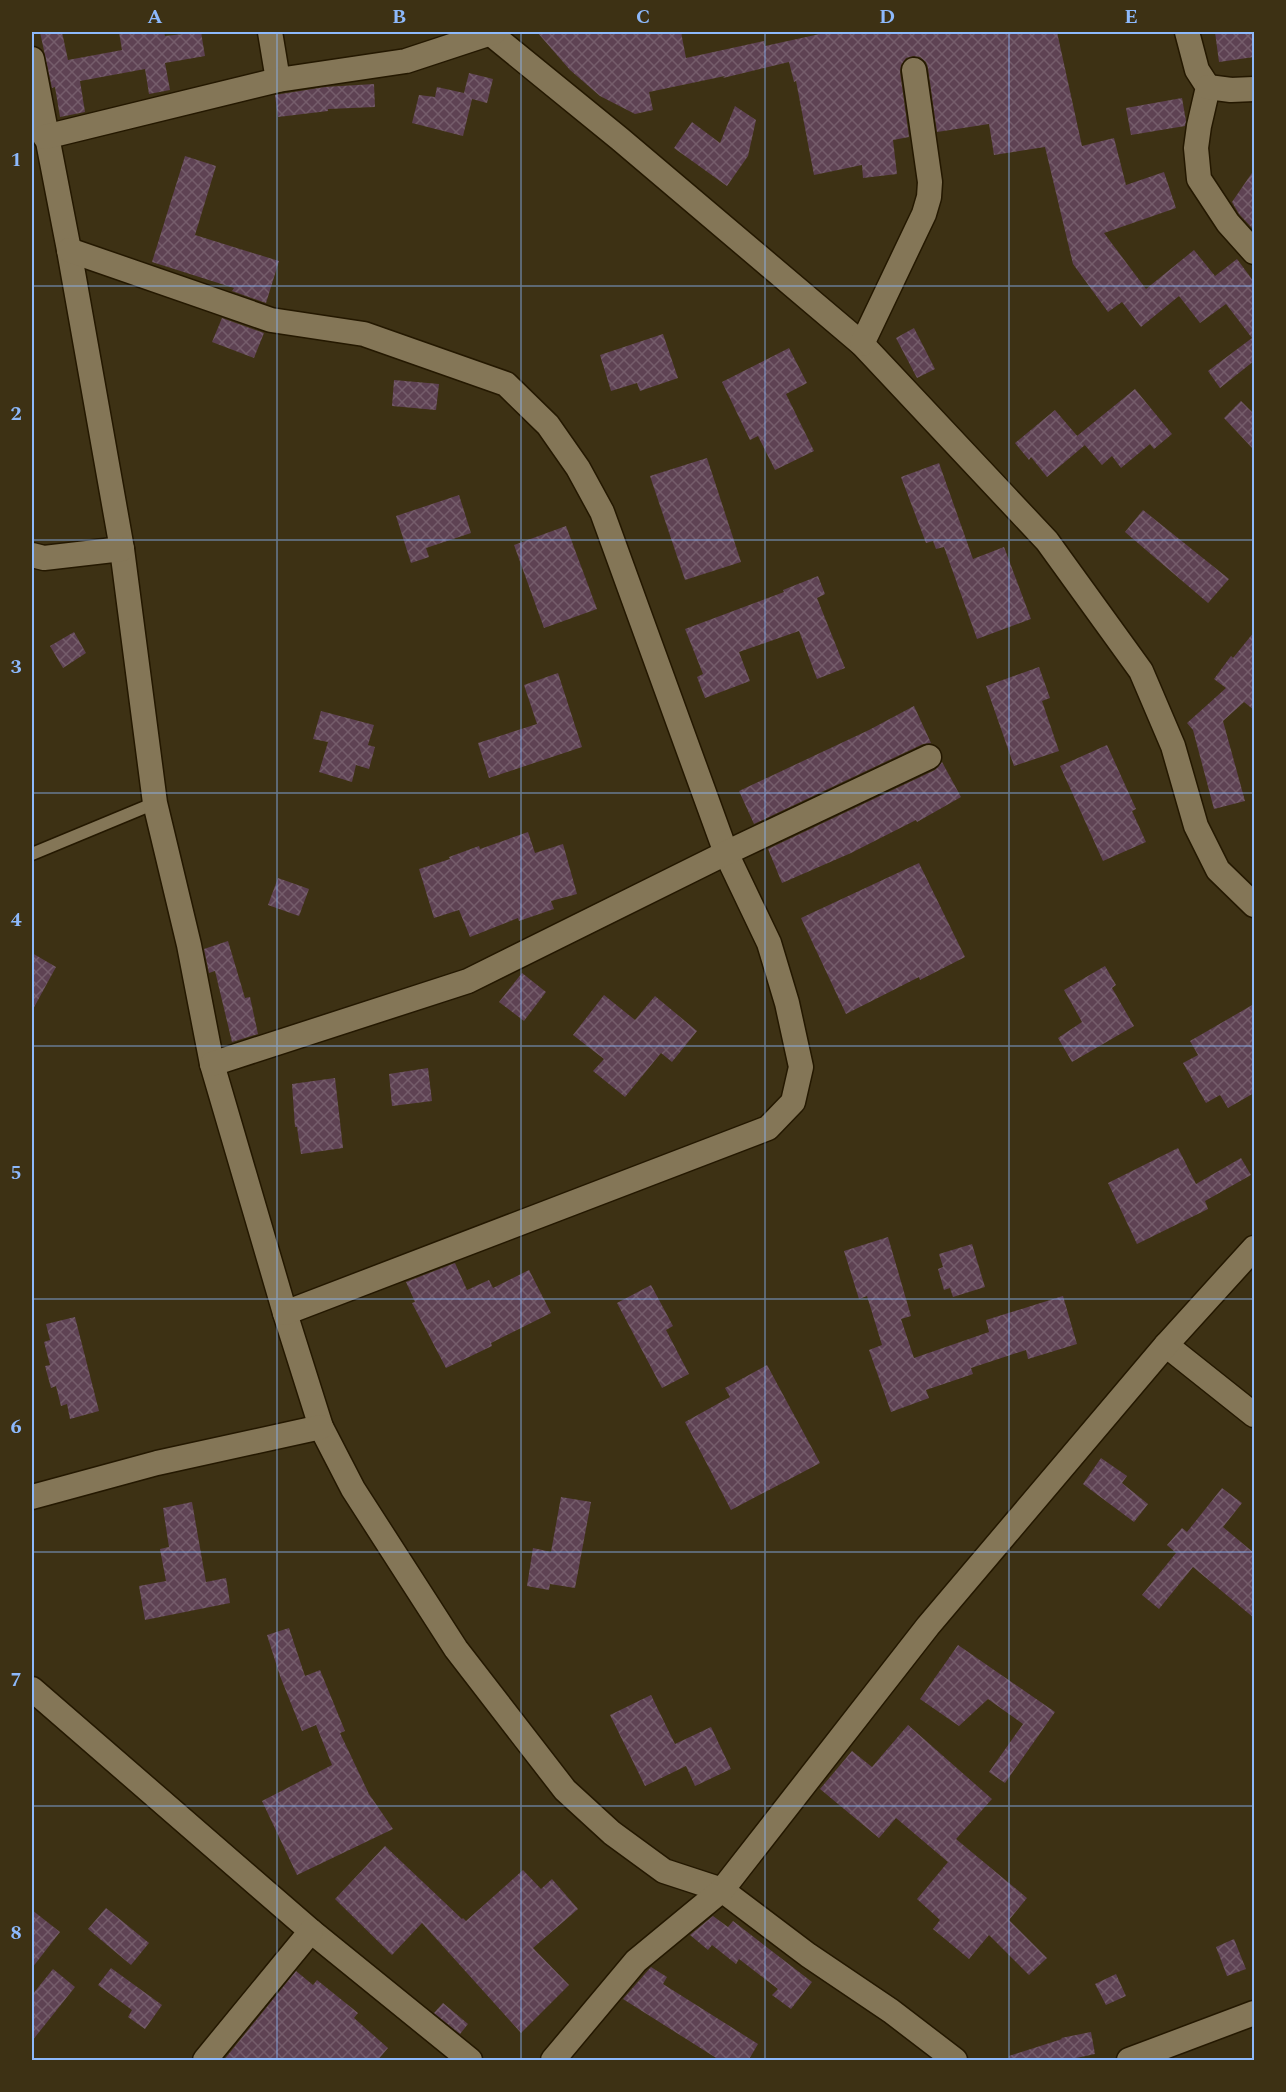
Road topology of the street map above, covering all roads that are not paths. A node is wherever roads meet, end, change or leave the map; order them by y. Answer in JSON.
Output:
{"nodes":[{"id":1,"x":270,"y":32,"type":"edge"},
{"id":2,"x":492,"y":32,"type":"edge"},
{"id":3,"x":1187,"y":32,"type":"edge"},
{"id":4,"x":32,"y":59,"type":"edge"},
{"id":5,"x":914,"y":70,"type":"dead end"},
{"id":6,"x":278,"y":80,"type":"junction"},
{"id":7,"x":1208,"y":87,"type":"junction"},
{"id":8,"x":1254,"y":89,"type":"edge"},
{"id":9,"x":45,"y":136,"type":"junction"},
{"id":10,"x":69,"y":250,"type":"junction"},
{"id":11,"x":1254,"y":252,"type":"edge"},
{"id":12,"x":862,"y":344,"type":"junction"},
{"id":13,"x":122,"y":549,"type":"junction"},
{"id":14,"x":32,"y":555,"type":"edge"},
{"id":15,"x":929,"y":757,"type":"dead end"},
{"id":16,"x":155,"y":803,"type":"junction"},
{"id":17,"x":726,"y":853,"type":"junction"},
{"id":18,"x":32,"y":854,"type":"edge"},
{"id":19,"x":1254,"y":905,"type":"edge"},
{"id":20,"x":212,"y":1064,"type":"junction"},
{"id":21,"x":1254,"y":1248,"type":"edge"},
{"id":22,"x":285,"y":1313,"type":"junction"},
{"id":23,"x":1166,"y":1345,"type":"junction"},
{"id":24,"x":1254,"y":1415,"type":"edge"},
{"id":25,"x":321,"y":1427,"type":"junction"},
{"id":26,"x":32,"y":1497,"type":"edge"},
{"id":27,"x":32,"y":1689,"type":"edge"},
{"id":28,"x":722,"y":1890,"type":"junction"},
{"id":29,"x":311,"y":1931,"type":"junction"},
{"id":30,"x":1254,"y":2013,"type":"edge"},
{"id":31,"x":205,"y":2061,"type":"edge"},
{"id":32,"x":470,"y":2061,"type":"edge"},
{"id":33,"x":553,"y":2061,"type":"edge"},
{"id":34,"x":955,"y":2061,"type":"edge"},
{"id":35,"x":1129,"y":2061,"type":"edge"}],
"edges":[{"from":1,"to":6,"type":"street"},
{"from":2,"to":6,"type":"street"},
{"from":2,"to":12,"type":"street"},
{"from":3,"to":7,"type":"street"},
{"from":4,"to":9,"type":"street"},
{"from":5,"to":12,"type":"street"},
{"from":6,"to":9,"type":"street"},
{"from":7,"to":8,"type":"street"},
{"from":7,"to":11,"type":"street"},
{"from":9,"to":10,"type":"street"},
{"from":10,"to":13,"type":"street"},
{"from":10,"to":17,"type":"street"},
{"from":12,"to":19,"type":"street"},
{"from":13,"to":14,"type":"street"},
{"from":13,"to":16,"type":"street"},
{"from":15,"to":17,"type":"street"},
{"from":16,"to":18,"type":"lane"},
{"from":16,"to":20,"type":"street"},
{"from":17,"to":20,"type":"street"},
{"from":17,"to":22,"type":"street"},
{"from":20,"to":22,"type":"street"},
{"from":21,"to":23,"type":"street"},
{"from":22,"to":25,"type":"street"},
{"from":23,"to":24,"type":"street"},
{"from":23,"to":28,"type":"street"},
{"from":25,"to":26,"type":"street"},
{"from":25,"to":28,"type":"street"},
{"from":27,"to":29,"type":"street"},
{"from":28,"to":33,"type":"street"},
{"from":28,"to":34,"type":"street"},
{"from":29,"to":31,"type":"street"},
{"from":29,"to":32,"type":"street"},
{"from":30,"to":35,"type":"street"}]}
